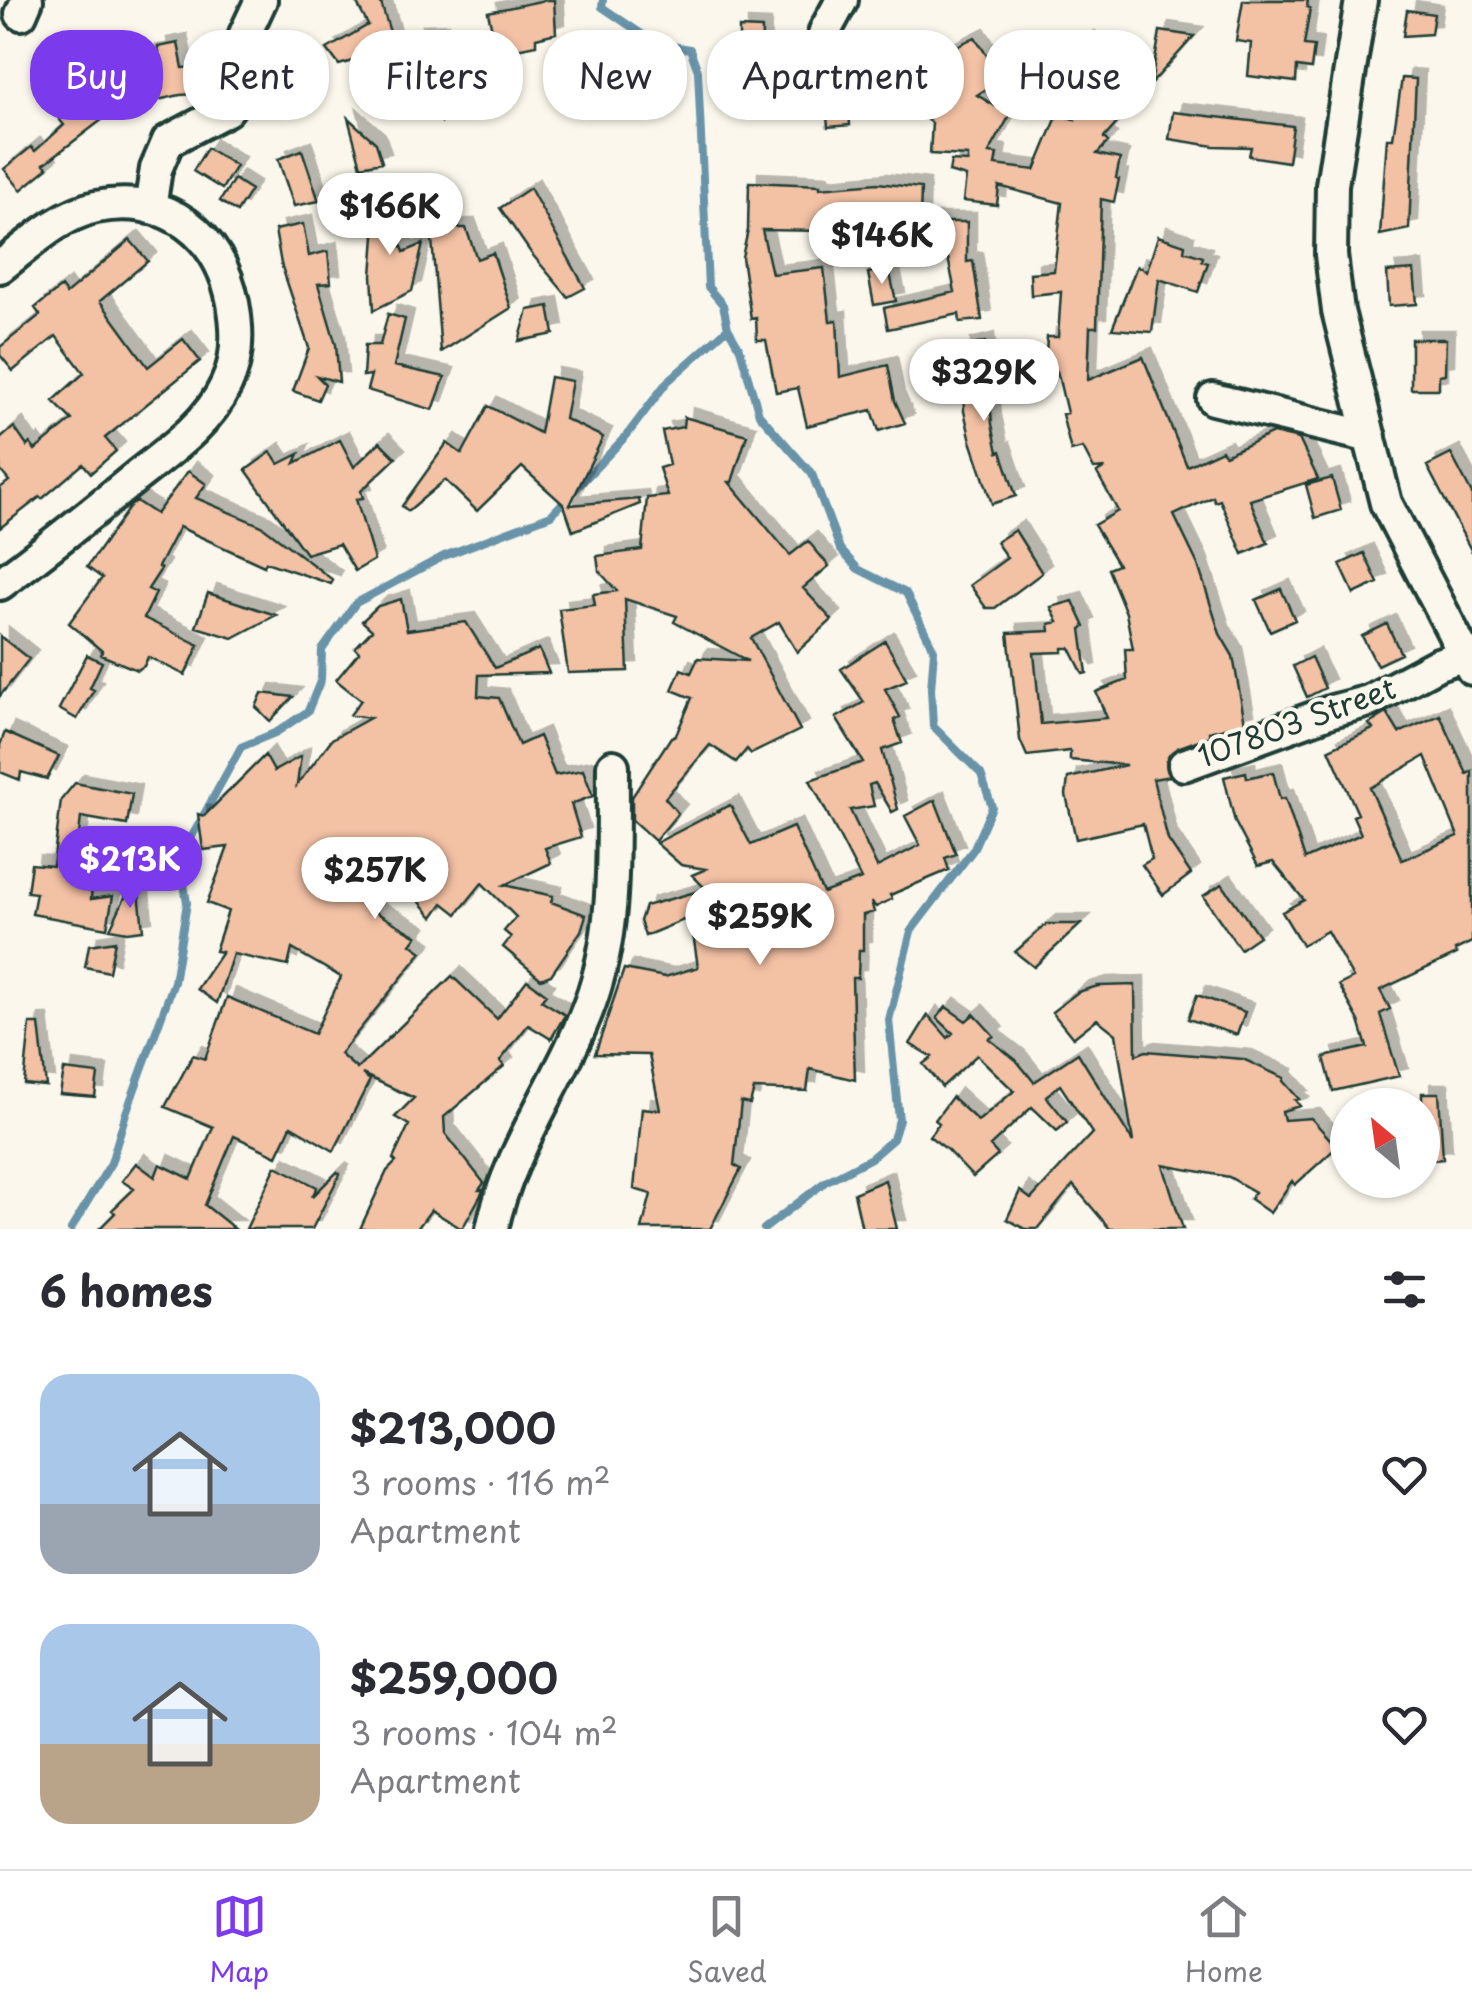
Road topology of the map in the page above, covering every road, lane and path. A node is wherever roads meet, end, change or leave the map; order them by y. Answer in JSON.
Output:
{"nodes":[{"id":1,"x":261,"y":0,"type":"edge"},
{"id":2,"x":842,"y":0,"type":"edge"},
{"id":3,"x":1361,"y":0,"type":"edge"},
{"id":4,"x":826,"y":30,"type":"edge"},
{"id":5,"x":150,"y":208,"type":"junction"},
{"id":6,"x":0,"y":267,"type":"edge"},
{"id":7,"x":1214,"y":399,"type":"dead end"},
{"id":8,"x":1370,"y":437,"type":"junction"},
{"id":9,"x":0,"y":584,"type":"edge"},
{"id":10,"x":1470,"y":659,"type":"edge"},
{"id":11,"x":1184,"y":765,"type":"dead end"},
{"id":12,"x":613,"y":766,"type":"dead end"},
{"id":13,"x":492,"y":1229,"type":"edge"}],
"edges":[{"from":1,"to":5,"type":"street"},
{"from":2,"to":4,"type":"street"},
{"from":3,"to":8,"type":"street"},
{"from":5,"to":6,"type":"street"},
{"from":5,"to":9,"type":"street"},
{"from":7,"to":8,"type":"street"},
{"from":8,"to":10,"type":"street"},
{"from":10,"to":11,"type":"street","name":"107803 Street"},
{"from":12,"to":13,"type":"street"}]}
